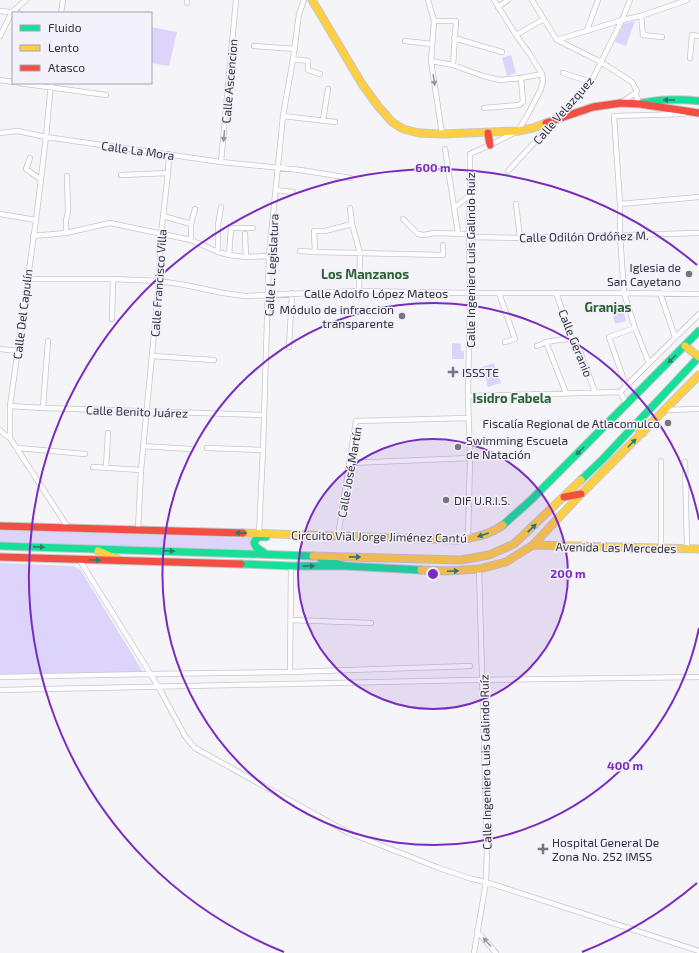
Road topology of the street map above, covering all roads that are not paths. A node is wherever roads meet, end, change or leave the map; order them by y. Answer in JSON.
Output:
{"nodes":[{"id":1,"x":26,"y":0,"type":"edge"},
{"id":2,"x":63,"y":0,"type":"edge"},
{"id":3,"x":236,"y":0,"type":"edge"},
{"id":4,"x":304,"y":0,"type":"edge"},
{"id":5,"x":312,"y":0,"type":"edge"},
{"id":6,"x":428,"y":0,"type":"edge"},
{"id":7,"x":494,"y":0,"type":"edge"},
{"id":8,"x":508,"y":0,"type":"edge"},
{"id":9,"x":532,"y":0,"type":"edge"},
{"id":10,"x":598,"y":0,"type":"edge"},
{"id":11,"x":630,"y":0,"type":"edge"},
{"id":12,"x":687,"y":0,"type":"edge"},
{"id":13,"x":498,"y":7,"type":"junction"},
{"id":14,"x":0,"y":11,"type":"edge"},
{"id":15,"x":12,"y":12,"type":"junction"},
{"id":16,"x":61,"y":12,"type":"edge"},
{"id":17,"x":641,"y":16,"type":"junction"},
{"id":18,"x":544,"y":19,"type":"junction"},
{"id":19,"x":622,"y":20,"type":"junction"},
{"id":20,"x":434,"y":21,"type":"junction"},
{"id":21,"x":587,"y":30,"type":"junction"},
{"id":22,"x":516,"y":35,"type":"junction"},
{"id":23,"x":0,"y":36,"type":"edge"},
{"id":24,"x":699,"y":36,"type":"edge"},
{"id":25,"x":662,"y":37,"type":"dead end"},
{"id":26,"x":454,"y":38,"type":"junction"},
{"id":27,"x":557,"y":40,"type":"junction"},
{"id":28,"x":405,"y":41,"type":"dead end"},
{"id":29,"x":432,"y":44,"type":"junction"},
{"id":30,"x":254,"y":46,"type":"dead end"},
{"id":31,"x":294,"y":49,"type":"junction"},
{"id":32,"x":502,"y":52,"type":"dead end"},
{"id":33,"x":690,"y":58,"type":"dead end"},
{"id":34,"x":293,"y":59,"type":"junction"},
{"id":35,"x":431,"y":61,"type":"junction"},
{"id":36,"x":601,"y":62,"type":"junction"},
{"id":37,"x":453,"y":65,"type":"junction"},
{"id":38,"x":563,"y":73,"type":"dead end"},
{"id":39,"x":320,"y":74,"type":"dead end"},
{"id":40,"x":542,"y":74,"type":"junction"},
{"id":41,"x":521,"y":78,"type":"junction"},
{"id":42,"x":0,"y":80,"type":"edge"},
{"id":43,"x":12,"y":82,"type":"edge"},
{"id":44,"x":591,"y":82,"type":"junction"},
{"id":45,"x":35,"y":84,"type":"edge"},
{"id":46,"x":51,"y":85,"type":"edge"},
{"id":47,"x":328,"y":89,"type":"dead end"},
{"id":48,"x":635,"y":93,"type":"junction"},
{"id":49,"x":106,"y":95,"type":"dead end"},
{"id":50,"x":688,"y":100,"type":"junction"},
{"id":51,"x":699,"y":101,"type":"edge"},
{"id":52,"x":621,"y":103,"type":"junction"},
{"id":53,"x":640,"y":104,"type":"junction"},
{"id":54,"x":484,"y":108,"type":"dead end"},
{"id":55,"x":684,"y":111,"type":"junction"},
{"id":56,"x":699,"y":114,"type":"edge"},
{"id":57,"x":283,"y":116,"type":"junction"},
{"id":58,"x":557,"y":119,"type":"junction"},
{"id":59,"x":323,"y":120,"type":"junction"},
{"id":60,"x":335,"y":122,"type":"dead end"},
{"id":61,"x":518,"y":131,"type":"junction"},
{"id":62,"x":0,"y":133,"type":"edge"},
{"id":63,"x":488,"y":133,"type":"junction"},
{"id":64,"x":442,"y":134,"type":"junction"},
{"id":65,"x":46,"y":137,"type":"junction"},
{"id":66,"x":490,"y":145,"type":"junction"},
{"id":67,"x":445,"y":149,"type":"dead end"},
{"id":68,"x":168,"y":154,"type":"junction"},
{"id":69,"x":30,"y":158,"type":"dead end"},
{"id":70,"x":222,"y":162,"type":"junction"},
{"id":71,"x":277,"y":168,"type":"junction"},
{"id":72,"x":508,"y":171,"type":"dead end"},
{"id":73,"x":168,"y":173,"type":"junction"},
{"id":74,"x":121,"y":175,"type":"dead end"},
{"id":75,"x":68,"y":176,"type":"dead end"},
{"id":76,"x":350,"y":178,"type":"dead end"},
{"id":77,"x":40,"y":179,"type":"junction"},
{"id":78,"x":276,"y":190,"type":"junction"},
{"id":79,"x":293,"y":192,"type":"dead end"},
{"id":80,"x":470,"y":195,"type":"junction"},
{"id":81,"x":699,"y":197,"type":"edge"},
{"id":82,"x":516,"y":204,"type":"dead end"},
{"id":83,"x":620,"y":204,"type":"junction"},
{"id":84,"x":221,"y":207,"type":"dead end"},
{"id":85,"x":350,"y":208,"type":"dead end"},
{"id":86,"x":454,"y":208,"type":"junction"},
{"id":87,"x":195,"y":209,"type":"dead end"},
{"id":88,"x":0,"y":214,"type":"edge"},
{"id":89,"x":163,"y":216,"type":"junction"},
{"id":90,"x":403,"y":219,"type":"dead end"},
{"id":91,"x":36,"y":220,"type":"junction"},
{"id":92,"x":191,"y":224,"type":"junction"},
{"id":93,"x":352,"y":224,"type":"junction"},
{"id":94,"x":253,"y":228,"type":"dead end"},
{"id":95,"x":66,"y":233,"type":"junction"},
{"id":96,"x":699,"y":233,"type":"edge"},
{"id":97,"x":161,"y":234,"type":"junction"},
{"id":98,"x":245,"y":234,"type":"dead end"},
{"id":99,"x":458,"y":234,"type":"junction"},
{"id":100,"x":620,"y":235,"type":"junction"},
{"id":101,"x":33,"y":236,"type":"junction"},
{"id":102,"x":469,"y":236,"type":"junction"},
{"id":103,"x":520,"y":238,"type":"junction"},
{"id":104,"x":191,"y":240,"type":"junction"},
{"id":105,"x":443,"y":245,"type":"dead end"},
{"id":106,"x":300,"y":251,"type":"dead end"},
{"id":107,"x":218,"y":252,"type":"junction"},
{"id":108,"x":315,"y":252,"type":"junction"},
{"id":109,"x":360,"y":253,"type":"junction"},
{"id":110,"x":229,"y":256,"type":"junction"},
{"id":111,"x":269,"y":256,"type":"junction"},
{"id":112,"x":246,"y":257,"type":"junction"},
{"id":113,"x":27,"y":279,"type":"junction"},
{"id":114,"x":113,"y":279,"type":"junction"},
{"id":115,"x":159,"y":281,"type":"junction"},
{"id":116,"x":359,"y":291,"type":"junction"},
{"id":117,"x":470,"y":293,"type":"junction"},
{"id":118,"x":500,"y":293,"type":"junction"},
{"id":119,"x":556,"y":293,"type":"junction"},
{"id":120,"x":624,"y":293,"type":"junction"},
{"id":121,"x":660,"y":293,"type":"junction"},
{"id":122,"x":292,"y":294,"type":"junction"},
{"id":123,"x":699,"y":294,"type":"edge"},
{"id":124,"x":268,"y":295,"type":"junction"},
{"id":125,"x":699,"y":314,"type":"edge"},
{"id":126,"x":112,"y":319,"type":"dead end"},
{"id":127,"x":635,"y":328,"type":"junction"},
{"id":128,"x":699,"y":331,"type":"edge"},
{"id":129,"x":675,"y":337,"type":"junction"},
{"id":130,"x":572,"y":338,"type":"junction"},
{"id":131,"x":48,"y":341,"type":"dead end"},
{"id":132,"x":505,"y":342,"type":"dead end"},
{"id":133,"x":546,"y":342,"type":"junction"},
{"id":134,"x":537,"y":346,"type":"dead end"},
{"id":135,"x":685,"y":346,"type":"junction"},
{"id":136,"x":289,"y":347,"type":"dead end"},
{"id":137,"x":0,"y":349,"type":"edge"},
{"id":138,"x":18,"y":351,"type":"junction"},
{"id":139,"x":152,"y":356,"type":"junction"},
{"id":140,"x":699,"y":357,"type":"edge"},
{"id":141,"x":214,"y":360,"type":"dead end"},
{"id":142,"x":650,"y":363,"type":"junction"},
{"id":143,"x":699,"y":375,"type":"edge"},
{"id":144,"x":626,"y":386,"type":"junction"},
{"id":145,"x":595,"y":392,"type":"junction"},
{"id":146,"x":620,"y":392,"type":"junction"},
{"id":147,"x":566,"y":393,"type":"junction"},
{"id":148,"x":468,"y":396,"type":"junction"},
{"id":149,"x":627,"y":404,"type":"junction"},
{"id":150,"x":10,"y":406,"type":"junction"},
{"id":151,"x":43,"y":408,"type":"junction"},
{"id":152,"x":699,"y":409,"type":"edge"},
{"id":153,"x":665,"y":410,"type":"junction"},
{"id":154,"x":146,"y":412,"type":"junction"},
{"id":155,"x":264,"y":415,"type":"junction"},
{"id":156,"x":468,"y":418,"type":"junction"},
{"id":157,"x":635,"y":424,"type":"junction"},
{"id":158,"x":0,"y":430,"type":"edge"},
{"id":159,"x":108,"y":433,"type":"dead end"},
{"id":160,"x":643,"y":433,"type":"junction"},
{"id":161,"x":10,"y":438,"type":"junction"},
{"id":162,"x":143,"y":446,"type":"junction"},
{"id":163,"x":18,"y":448,"type":"junction"},
{"id":164,"x":207,"y":448,"type":"dead end"},
{"id":165,"x":190,"y":449,"type":"dead end"},
{"id":166,"x":263,"y":450,"type":"junction"},
{"id":167,"x":86,"y":454,"type":"dead end"},
{"id":168,"x":470,"y":458,"type":"junction"},
{"id":169,"x":660,"y":461,"type":"dead end"},
{"id":170,"x":685,"y":462,"type":"dead end"},
{"id":171,"x":349,"y":463,"type":"junction"},
{"id":172,"x":93,"y":467,"type":"dead end"},
{"id":173,"x":106,"y":468,"type":"junction"},
{"id":174,"x":141,"y":470,"type":"junction"},
{"id":175,"x":581,"y":494,"type":"junction"},
{"id":176,"x":564,"y":497,"type":"junction"},
{"id":177,"x":0,"y":526,"type":"edge"},
{"id":178,"x":69,"y":529,"type":"junction"},
{"id":179,"x":138,"y":530,"type":"junction"},
{"id":180,"x":259,"y":533,"type":"junction"},
{"id":181,"x":312,"y":535,"type":"junction"},
{"id":182,"x":338,"y":536,"type":"junction"},
{"id":183,"x":468,"y":539,"type":"junction"},
{"id":184,"x":533,"y":545,"type":"junction"},
{"id":185,"x":0,"y":546,"type":"edge"},
{"id":186,"x":19,"y":546,"type":"junction"},
{"id":187,"x":661,"y":548,"type":"junction"},
{"id":188,"x":94,"y":549,"type":"junction"},
{"id":189,"x":687,"y":549,"type":"junction"},
{"id":190,"x":699,"y":549,"type":"edge"},
{"id":191,"x":0,"y":550,"type":"edge"},
{"id":192,"x":266,"y":554,"type":"junction"},
{"id":193,"x":309,"y":556,"type":"junction"},
{"id":194,"x":0,"y":557,"type":"edge"},
{"id":195,"x":79,"y":559,"type":"junction"},
{"id":196,"x":122,"y":561,"type":"junction"},
{"id":197,"x":291,"y":566,"type":"junction"},
{"id":198,"x":346,"y":566,"type":"junction"},
{"id":199,"x":479,"y":569,"type":"junction"},
{"id":200,"x":291,"y":620,"type":"junction"},
{"id":201,"x":371,"y":623,"type":"dead end"},
{"id":202,"x":470,"y":666,"type":"dead end"},
{"id":203,"x":290,"y":672,"type":"junction"},
{"id":204,"x":150,"y":674,"type":"junction"},
{"id":205,"x":0,"y":677,"type":"edge"},
{"id":206,"x":699,"y":677,"type":"edge"},
{"id":207,"x":483,"y":680,"type":"junction"},
{"id":208,"x":158,"y":686,"type":"junction"},
{"id":209,"x":0,"y":690,"type":"edge"},
{"id":210,"x":486,"y":882,"type":"junction"},
{"id":211,"x":477,"y":931,"type":"junction"},
{"id":212,"x":699,"y":951,"type":"edge"},
{"id":213,"x":474,"y":953,"type":"edge"},
{"id":214,"x":496,"y":953,"type":"edge"}],
"edges":[{"from":1,"to":15,"type":"street"},
{"from":2,"to":16,"type":"street"},
{"from":3,"to":70,"type":"street","name":"Calle Ascencion","one_way":true},
{"from":4,"to":31,"type":"street","name":"Calle L. Legislatura"},
{"from":5,"to":64,"type":"main road"},
{"from":6,"to":20,"type":"street"},
{"from":7,"to":13,"type":"street"},
{"from":8,"to":13,"type":"street"},
{"from":9,"to":18,"type":"street"},
{"from":10,"to":21,"type":"street"},
{"from":11,"to":19,"type":"street","name":"Calle Velazquez"},
{"from":12,"to":17,"type":"street"},
{"from":13,"to":22,"type":"street"},
{"from":14,"to":15,"type":"street"},
{"from":15,"to":23,"type":"street"},
{"from":17,"to":19,"type":"street"},
{"from":17,"to":25,"type":"street"},
{"from":18,"to":22,"type":"street"},
{"from":18,"to":27,"type":"street"},
{"from":19,"to":21,"type":"street"},
{"from":19,"to":36,"type":"street","name":"Calle Velazquez"},
{"from":20,"to":26,"type":"street"},
{"from":20,"to":29,"type":"street"},
{"from":21,"to":27,"type":"street"},
{"from":22,"to":40,"type":"street"},
{"from":24,"to":33,"type":"street"},
{"from":26,"to":32,"type":"street"},
{"from":26,"to":37,"type":"street"},
{"from":27,"to":36,"type":"street"},
{"from":28,"to":29,"type":"street"},
{"from":29,"to":35,"type":"street"},
{"from":30,"to":31,"type":"street"},
{"from":31,"to":34,"type":"street","name":"Calle L. Legislatura"},
{"from":34,"to":39,"type":"street"},
{"from":34,"to":57,"type":"street","name":"Calle L. Legislatura"},
{"from":35,"to":37,"type":"street"},
{"from":35,"to":64,"type":"street","one_way":true},
{"from":36,"to":44,"type":"street","name":"Calle Velazquez"},
{"from":36,"to":48,"type":"street"},
{"from":37,"to":41,"type":"street"},
{"from":38,"to":44,"type":"street"},
{"from":40,"to":41,"type":"street"},
{"from":40,"to":61,"type":"street"},
{"from":41,"to":54,"type":"street"},
{"from":42,"to":43,"type":"street"},
{"from":44,"to":58,"type":"street","name":"Calle Velazquez"},
{"from":45,"to":46,"type":"street"},
{"from":46,"to":49,"type":"street"},
{"from":46,"to":65,"type":"street","name":"Calle Del Capulín"},
{"from":47,"to":59,"type":"street"},
{"from":48,"to":52,"type":"street"},
{"from":48,"to":53,"type":"street"},
{"from":50,"to":51,"type":"main road"},
{"from":50,"to":53,"type":"main road","one_way":true},
{"from":50,"to":55,"type":"main road"},
{"from":52,"to":53,"type":"main road"},
{"from":52,"to":58,"type":"main road"},
{"from":53,"to":55,"type":"main road"},
{"from":55,"to":56,"type":"main road"},
{"from":55,"to":83,"type":"street"},
{"from":57,"to":59,"type":"street"},
{"from":57,"to":71,"type":"street","name":"Calle L. Legislatura"},
{"from":58,"to":61,"type":"main road"},
{"from":58,"to":72,"type":"street","name":"Calle Velazquez"},
{"from":59,"to":60,"type":"street"},
{"from":61,"to":63,"type":"main road"},
{"from":61,"to":66,"type":"street","name":"Calle Ingeniero Luis Galindo Ruíz"},
{"from":62,"to":65,"type":"street","name":"Calle La Mora"},
{"from":63,"to":64,"type":"main road"},
{"from":63,"to":66,"type":"main road"},
{"from":65,"to":68,"type":"street","name":"Calle La Mora"},
{"from":65,"to":77,"type":"street","name":"Calle Del Capulín"},
{"from":66,"to":80,"type":"street","name":"Calle Ingeniero Luis Galindo Ruíz"},
{"from":67,"to":86,"type":"street"},
{"from":68,"to":70,"type":"street","name":"Calle La Mora"},
{"from":68,"to":73,"type":"street","name":"Calle Francisco Villa"},
{"from":69,"to":77,"type":"street"},
{"from":70,"to":71,"type":"street","name":"Calle La Mora"},
{"from":71,"to":76,"type":"street","name":"Calle La Mora"},
{"from":71,"to":78,"type":"street","name":"Calle L. Legislatura"},
{"from":73,"to":74,"type":"street"},
{"from":73,"to":89,"type":"street","name":"Calle Francisco Villa"},
{"from":75,"to":95,"type":"street"},
{"from":77,"to":91,"type":"street","name":"Calle Del Capulín"},
{"from":78,"to":79,"type":"street"},
{"from":78,"to":111,"type":"street","name":"Calle L. Legislatura"},
{"from":80,"to":86,"type":"street"},
{"from":80,"to":102,"type":"street","name":"Calle Ingeniero Luis Galindo Ruíz"},
{"from":81,"to":83,"type":"street"},
{"from":82,"to":103,"type":"street"},
{"from":83,"to":100,"type":"street"},
{"from":84,"to":107,"type":"street"},
{"from":85,"to":93,"type":"street"},
{"from":86,"to":99,"type":"street"},
{"from":87,"to":92,"type":"street"},
{"from":88,"to":91,"type":"street"},
{"from":89,"to":92,"type":"street"},
{"from":89,"to":97,"type":"street","name":"Calle Francisco Villa"},
{"from":90,"to":99,"type":"street","name":"Calle Odilón Ordóñez M."},
{"from":91,"to":101,"type":"street","name":"Calle Del Capulín"},
{"from":92,"to":104,"type":"street"},
{"from":93,"to":108,"type":"street"},
{"from":93,"to":109,"type":"street"},
{"from":94,"to":110,"type":"street"},
{"from":95,"to":97,"type":"street"},
{"from":95,"to":101,"type":"street"},
{"from":96,"to":100,"type":"street","name":"Calle Odilón Ordóñez M."},
{"from":97,"to":104,"type":"street"},
{"from":97,"to":115,"type":"street","name":"Calle Francisco Villa"},
{"from":98,"to":112,"type":"street"},
{"from":99,"to":102,"type":"street","name":"Calle Odilón Ordóñez M."},
{"from":100,"to":103,"type":"street","name":"Calle Odilón Ordóñez M."},
{"from":100,"to":120,"type":"street"},
{"from":101,"to":113,"type":"street","name":"Calle Del Capulín"},
{"from":102,"to":103,"type":"street","name":"Calle Odilón Ordóñez M."},
{"from":102,"to":117,"type":"street","name":"Calle Ingeniero Luis Galindo Ruíz"},
{"from":104,"to":107,"type":"street"},
{"from":105,"to":109,"type":"street"},
{"from":106,"to":108,"type":"street"},
{"from":107,"to":110,"type":"street"},
{"from":108,"to":109,"type":"street"},
{"from":109,"to":116,"type":"street"},
{"from":110,"to":112,"type":"street"},
{"from":111,"to":112,"type":"street"},
{"from":111,"to":124,"type":"street","name":"Calle L. Legislatura"},
{"from":113,"to":114,"type":"street","name":"Calle Adolfo López Mateos"},
{"from":113,"to":138,"type":"street","name":"Calle Del Capulín"},
{"from":114,"to":115,"type":"street","name":"Calle Adolfo López Mateos"},
{"from":114,"to":126,"type":"street"},
{"from":115,"to":124,"type":"street","name":"Calle Adolfo López Mateos"},
{"from":115,"to":139,"type":"street","name":"Calle Francisco Villa"},
{"from":116,"to":117,"type":"street","name":"Calle Adolfo López Mateos"},
{"from":116,"to":122,"type":"street","name":"Calle Adolfo López Mateos"},
{"from":117,"to":118,"type":"street","name":"Calle Adolfo López Mateos"},
{"from":117,"to":148,"type":"street","name":"Calle Ingeniero Luis Galindo Ruíz"},
{"from":118,"to":119,"type":"street","name":"Calle Adolfo López Mateos"},
{"from":118,"to":132,"type":"street"},
{"from":119,"to":120,"type":"street","name":"Calle Adolfo López Mateos"},
{"from":119,"to":130,"type":"street","name":"Calle Geranio"},
{"from":120,"to":121,"type":"street","name":"Calle Adolfo López Mateos"},
{"from":120,"to":127,"type":"street"},
{"from":121,"to":123,"type":"street","name":"Calle Adolfo López Mateos"},
{"from":121,"to":129,"type":"street"},
{"from":122,"to":124,"type":"street","name":"Calle Adolfo López Mateos"},
{"from":122,"to":136,"type":"street"},
{"from":124,"to":155,"type":"street","name":"Calle L. Legislatura"},
{"from":125,"to":129,"type":"street"},
{"from":127,"to":142,"type":"street"},
{"from":127,"to":144,"type":"street"},
{"from":128,"to":135,"type":"main road","name":"Circuito Vial Jorge Jiménez Cantú"},
{"from":129,"to":142,"type":"street"},
{"from":130,"to":133,"type":"street"},
{"from":130,"to":145,"type":"street","name":"Calle Geranio"},
{"from":131,"to":151,"type":"street"},
{"from":133,"to":134,"type":"street"},
{"from":133,"to":147,"type":"street"},
{"from":135,"to":140,"type":"main road"},
{"from":135,"to":149,"type":"main road","name":"Circuito Vial Jorge Jiménez Cantú","one_way":true},
{"from":137,"to":138,"type":"street"},
{"from":138,"to":150,"type":"street","name":"Calle Del Capulín"},
{"from":139,"to":141,"type":"street"},
{"from":139,"to":154,"type":"street","name":"Calle Francisco Villa"},
{"from":140,"to":157,"type":"main road","name":"Circuito Vial Jorge Jiménez Cantú"},
{"from":142,"to":144,"type":"street"},
{"from":143,"to":153,"type":"main road"},
{"from":144,"to":146,"type":"street"},
{"from":145,"to":146,"type":"street"},
{"from":145,"to":147,"type":"street"},
{"from":146,"to":149,"type":"street"},
{"from":147,"to":148,"type":"street"},
{"from":148,"to":156,"type":"street","name":"Calle Ingeniero Luis Galindo Ruíz"},
{"from":149,"to":183,"type":"main road","name":"Circuito Vial Jorge Jiménez Cantú","one_way":true},
{"from":150,"to":151,"type":"street","name":"Calle Benito Juárez"},
{"from":150,"to":161,"type":"street","name":"Calle Del Capulín"},
{"from":151,"to":154,"type":"street","name":"Calle Benito Juárez"},
{"from":152,"to":153,"type":"street"},
{"from":153,"to":160,"type":"main road"},
{"from":154,"to":155,"type":"street","name":"Calle Benito Juárez"},
{"from":154,"to":162,"type":"street","name":"Calle Francisco Villa"},
{"from":155,"to":166,"type":"street","name":"Calle L. Legislatura"},
{"from":156,"to":168,"type":"street","name":"Calle Ingeniero Luis Galindo Ruíz"},
{"from":156,"to":171,"type":"street","name":"Calle José Martín"},
{"from":157,"to":160,"type":"main road"},
{"from":157,"to":176,"type":"main road","name":"Circuito Vial Jorge Jiménez Cantú"},
{"from":158,"to":161,"type":"street"},
{"from":159,"to":173,"type":"street"},
{"from":175,"to":160,"type":"main road","one_way":true},
{"from":161,"to":163,"type":"street"},
{"from":162,"to":165,"type":"street"},
{"from":162,"to":174,"type":"street","name":"Calle Francisco Villa"},
{"from":163,"to":167,"type":"street"},
{"from":163,"to":178,"type":"street"},
{"from":164,"to":166,"type":"street"},
{"from":166,"to":180,"type":"street","name":"Calle L. Legislatura"},
{"from":168,"to":171,"type":"street"},
{"from":168,"to":183,"type":"street","name":"Calle Ingeniero Luis Galindo Ruíz"},
{"from":169,"to":187,"type":"street"},
{"from":170,"to":189,"type":"street"},
{"from":171,"to":182,"type":"street","name":"Calle José Martín"},
{"from":172,"to":173,"type":"street"},
{"from":173,"to":174,"type":"street"},
{"from":174,"to":179,"type":"street","name":"Calle Francisco Villa"},
{"from":175,"to":176,"type":"main road"},
{"from":175,"to":184,"type":"main road"},
{"from":193,"to":176,"type":"main road","name":"Circuito Vial Jorge Jiménez Cantú","one_way":true},
{"from":177,"to":178,"type":"main road","name":"Circuito Vial Jorge Jiménez Cantú"},
{"from":178,"to":179,"type":"main road","name":"Circuito Vial Jorge Jiménez Cantú"},
{"from":180,"to":179,"type":"main road","name":"Circuito Vial Jorge Jiménez Cantú","one_way":true},
{"from":180,"to":181,"type":"main road","name":"Circuito Vial Jorge Jiménez Cantú"},
{"from":181,"to":182,"type":"main road","name":"Circuito Vial Jorge Jiménez Cantú"},
{"from":181,"to":192,"type":"main road"},
{"from":182,"to":183,"type":"main road","name":"Circuito Vial Jorge Jiménez Cantú"},
{"from":184,"to":187,"type":"main road","name":"Avenida Las Mercedes"},
{"from":184,"to":199,"type":"main road"},
{"from":185,"to":186,"type":"main road","name":"Circuito Vial Jorge Jiménez Cantú"},
{"from":186,"to":188,"type":"main road","name":"Circuito Vial Jorge Jiménez Cantú","one_way":true},
{"from":186,"to":191,"type":"main road"},
{"from":187,"to":189,"type":"main road","name":"Avenida Las Mercedes"},
{"from":188,"to":192,"type":"main road","name":"Circuito Vial Jorge Jiménez Cantú","one_way":true},
{"from":188,"to":196,"type":"main road"},
{"from":189,"to":190,"type":"main road","name":"Avenida Las Mercedes"},
{"from":192,"to":193,"type":"main road","name":"Circuito Vial Jorge Jiménez Cantú"},
{"from":193,"to":198,"type":"main road"},
{"from":194,"to":195,"type":"main road"},
{"from":195,"to":196,"type":"main road","one_way":true},
{"from":195,"to":204,"type":"street"},
{"from":196,"to":197,"type":"main road"},
{"from":197,"to":198,"type":"main road","one_way":true},
{"from":197,"to":200,"type":"street"},
{"from":198,"to":199,"type":"main road","one_way":true},
{"from":199,"to":207,"type":"street","name":"Calle Ingeniero Luis Galindo Ruíz"},
{"from":200,"to":201,"type":"street"},
{"from":200,"to":203,"type":"street"},
{"from":202,"to":203,"type":"street"},
{"from":203,"to":204,"type":"street"},
{"from":204,"to":205,"type":"street"},
{"from":204,"to":208,"type":"street"},
{"from":206,"to":207,"type":"street"},
{"from":207,"to":208,"type":"street"},
{"from":207,"to":210,"type":"street","name":"Calle Ingeniero Luis Galindo Ruíz"},
{"from":208,"to":209,"type":"street"},
{"from":208,"to":210,"type":"street"},
{"from":210,"to":211,"type":"street","name":"Calle Ingeniero Luis Galindo Ruíz"},
{"from":210,"to":212,"type":"street"},
{"from":211,"to":213,"type":"street","name":"Calle Ingeniero Luis Galindo Ruíz"},
{"from":214,"to":211,"type":"street","one_way":true}]}
